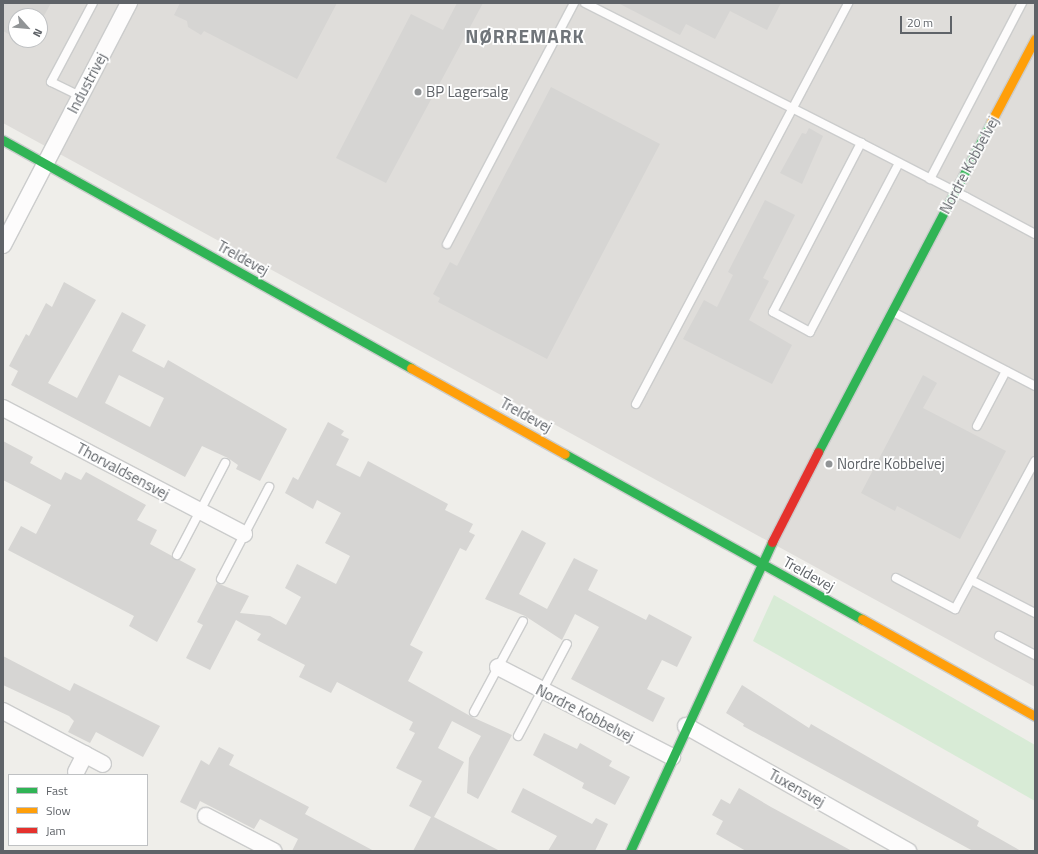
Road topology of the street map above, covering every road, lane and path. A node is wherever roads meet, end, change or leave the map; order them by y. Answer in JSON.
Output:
{"nodes":[{"id":1,"x":93,"y":3,"type":"edge"},
{"id":2,"x":129,"y":3,"type":"edge"},
{"id":3,"x":574,"y":3,"type":"edge"},
{"id":4,"x":585,"y":3,"type":"edge"},
{"id":5,"x":848,"y":3,"type":"edge"},
{"id":6,"x":1022,"y":3,"type":"edge"},
{"id":7,"x":1035,"y":39,"type":"edge"},
{"id":8,"x":1025,"y":57,"type":"junction"},
{"id":9,"x":1035,"y":62,"type":"edge"},
{"id":10,"x":80,"y":96,"type":"junction"},
{"id":11,"x":792,"y":108,"type":"junction"},
{"id":12,"x":3,"y":140,"type":"edge"},
{"id":13,"x":861,"y":143,"type":"junction"},
{"id":14,"x":899,"y":163,"type":"junction"},
{"id":15,"x":46,"y":164,"type":"junction"},
{"id":16,"x":930,"y":179,"type":"junction"},
{"id":17,"x":955,"y":192,"type":"junction"},
{"id":18,"x":1035,"y":234,"type":"edge"},
{"id":19,"x":447,"y":244,"type":"dead end"},
{"id":20,"x":3,"y":246,"type":"edge"},
{"id":21,"x":892,"y":312,"type":"junction"},
{"id":22,"x":1006,"y":371,"type":"junction"},
{"id":23,"x":1035,"y":386,"type":"edge"},
{"id":24,"x":636,"y":404,"type":"dead end"},
{"id":25,"x":3,"y":408,"type":"edge"},
{"id":26,"x":977,"y":426,"type":"dead end"},
{"id":27,"x":1035,"y":461,"type":"edge"},
{"id":28,"x":225,"y":463,"type":"dead end"},
{"id":29,"x":269,"y":487,"type":"dead end"},
{"id":30,"x":200,"y":512,"type":"junction"},
{"id":31,"x":244,"y":534,"type":"junction"},
{"id":32,"x":177,"y":555,"type":"dead end"},
{"id":33,"x":761,"y":564,"type":"junction"},
{"id":34,"x":896,"y":578,"type":"dead end"},
{"id":35,"x":221,"y":579,"type":"dead end"},
{"id":36,"x":971,"y":580,"type":"junction"},
{"id":37,"x":1035,"y":613,"type":"edge"},
{"id":38,"x":523,"y":621,"type":"dead end"},
{"id":39,"x":999,"y":636,"type":"dead end"},
{"id":40,"x":567,"y":644,"type":"dead end"},
{"id":41,"x":1035,"y":655,"type":"edge"},
{"id":42,"x":498,"y":667,"type":"junction"},
{"id":43,"x":542,"y":690,"type":"junction"},
{"id":44,"x":3,"y":711,"type":"edge"},
{"id":45,"x":474,"y":712,"type":"dead end"},
{"id":46,"x":1035,"y":716,"type":"edge"},
{"id":47,"x":686,"y":726,"type":"junction"},
{"id":48,"x":518,"y":736,"type":"dead end"},
{"id":49,"x":85,"y":754,"type":"junction"},
{"id":50,"x":672,"y":757,"type":"junction"},
{"id":51,"x":103,"y":764,"type":"dead end"},
{"id":52,"x":76,"y":772,"type":"dead end"},
{"id":53,"x":206,"y":816,"type":"dead end"},
{"id":54,"x":273,"y":851,"type":"edge"},
{"id":55,"x":630,"y":851,"type":"edge"},
{"id":56,"x":908,"y":851,"type":"edge"}],
"edges":[{"from":1,"to":10,"type":"lane"},
{"from":2,"to":10,"type":"street","name":"Industrivej"},
{"from":3,"to":19,"type":"lane"},
{"from":4,"to":11,"type":"lane"},
{"from":5,"to":11,"type":"lane"},
{"from":6,"to":16,"type":"lane"},
{"from":7,"to":8,"type":"street","name":"Nordre Kobbelvej"},
{"from":8,"to":9,"type":"lane"},
{"from":8,"to":17,"type":"street","name":"Nordre Kobbelvej"},
{"from":10,"to":15,"type":"street","name":"Industrivej"},
{"from":11,"to":13,"type":"lane"},
{"from":11,"to":24,"type":"lane"},
{"from":12,"to":15,"type":"street","name":"Treldevej"},
{"from":13,"to":14,"type":"lane"},
{"from":13,"to":14,"type":"lane"},
{"from":14,"to":16,"type":"lane"},
{"from":15,"to":20,"type":"street"},
{"from":15,"to":33,"type":"street","name":"Treldevej"},
{"from":16,"to":17,"type":"lane"},
{"from":17,"to":18,"type":"lane"},
{"from":17,"to":21,"type":"street","name":"Nordre Kobbelvej"},
{"from":21,"to":22,"type":"lane"},
{"from":21,"to":33,"type":"street","name":"Nordre Kobbelvej"},
{"from":22,"to":23,"type":"lane"},
{"from":22,"to":26,"type":"lane"},
{"from":25,"to":30,"type":"street","name":"Thorvaldsensvej"},
{"from":27,"to":36,"type":"lane"},
{"from":28,"to":30,"type":"lane"},
{"from":29,"to":31,"type":"lane"},
{"from":30,"to":31,"type":"street","name":"Thorvaldsensvej"},
{"from":30,"to":32,"type":"lane"},
{"from":31,"to":35,"type":"lane"},
{"from":33,"to":46,"type":"street","name":"Treldevej"},
{"from":33,"to":47,"type":"street","name":"Nordre Kobbelvej"},
{"from":34,"to":36,"type":"lane"},
{"from":36,"to":37,"type":"lane"},
{"from":38,"to":42,"type":"lane"},
{"from":39,"to":41,"type":"lane"},
{"from":40,"to":43,"type":"lane"},
{"from":42,"to":43,"type":"street","name":"Nordre Kobbelvej"},
{"from":42,"to":45,"type":"lane"},
{"from":43,"to":48,"type":"lane"},
{"from":43,"to":50,"type":"street","name":"Nordre Kobbelvej"},
{"from":44,"to":49,"type":"street"},
{"from":47,"to":50,"type":"street","name":"Nordre Kobbelvej"},
{"from":47,"to":56,"type":"street","name":"Tuxensvej"},
{"from":49,"to":51,"type":"street"},
{"from":49,"to":52,"type":"street"},
{"from":50,"to":55,"type":"street","name":"Nordre Kobbelvej"},
{"from":53,"to":54,"type":"street"}]}
